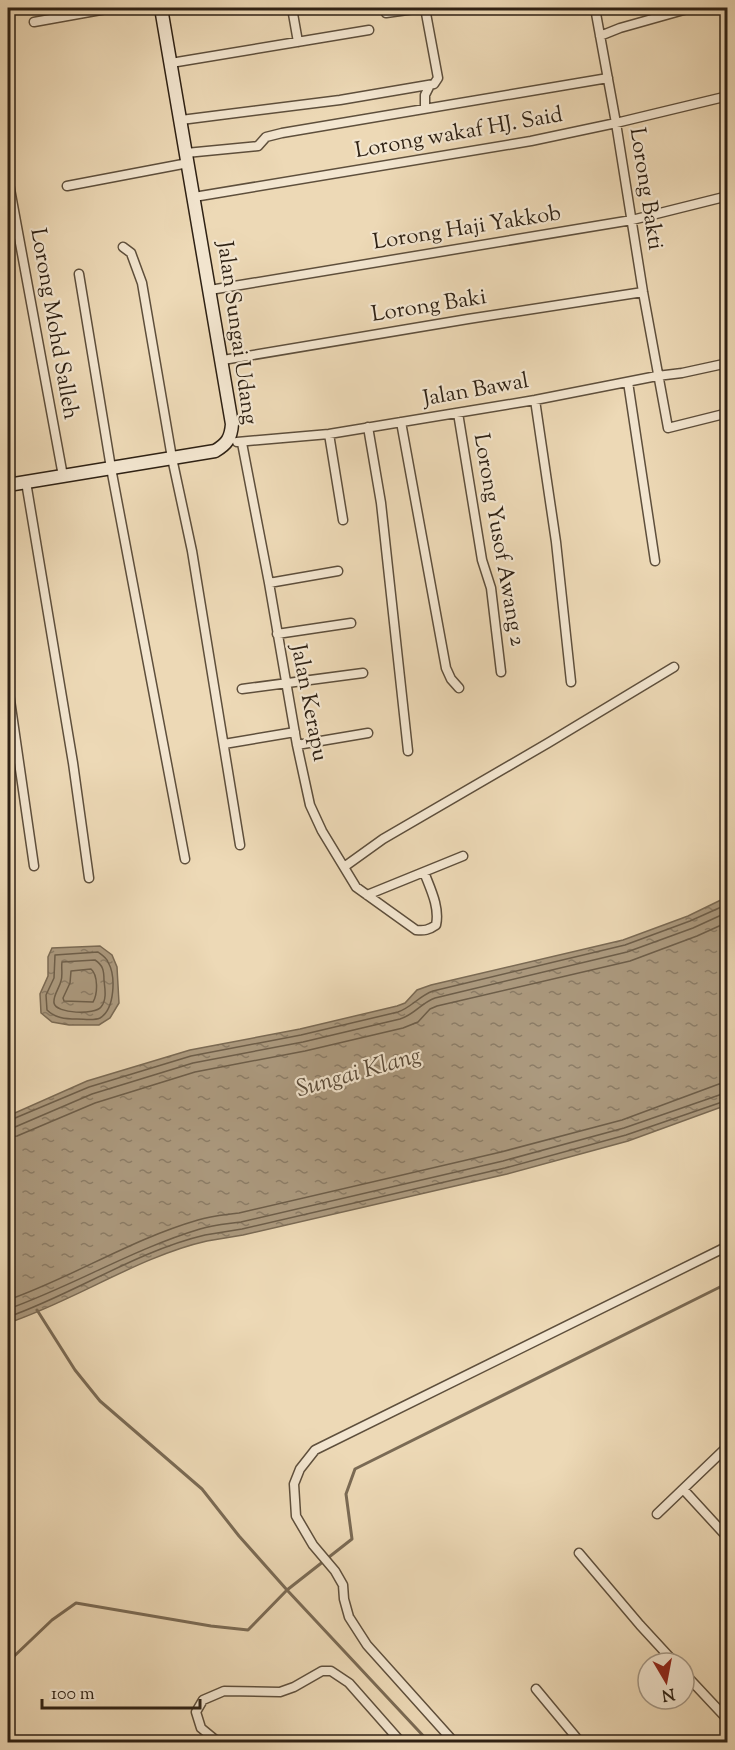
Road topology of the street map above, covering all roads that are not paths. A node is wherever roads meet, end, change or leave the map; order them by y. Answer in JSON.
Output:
{"nodes":[{"id":1,"x":112,"y":8,"type":"edge"},
{"id":2,"x":161,"y":8,"type":"edge"},
{"id":3,"x":292,"y":8,"type":"edge"},
{"id":4,"x":424,"y":8,"type":"edge"},
{"id":5,"x":595,"y":8,"type":"edge"},
{"id":6,"x":691,"y":8,"type":"edge"},
{"id":7,"x":386,"y":13,"type":"dead end"},
{"id":8,"x":34,"y":22,"type":"dead end"},
{"id":9,"x":369,"y":30,"type":"dead end"},
{"id":10,"x":600,"y":36,"type":"junction"},
{"id":11,"x":298,"y":42,"type":"junction"},
{"id":12,"x":171,"y":63,"type":"junction"},
{"id":13,"x":608,"y":78,"type":"junction"},
{"id":14,"x":430,"y":85,"type":"junction"},
{"id":15,"x":728,"y":96,"type":"edge"},
{"id":16,"x":425,"y":108,"type":"junction"},
{"id":17,"x":181,"y":120,"type":"junction"},
{"id":18,"x":616,"y":123,"type":"junction"},
{"id":19,"x":187,"y":158,"type":"junction"},
{"id":20,"x":8,"y":178,"type":"edge"},
{"id":21,"x":67,"y":186,"type":"dead end"},
{"id":22,"x":728,"y":196,"type":"edge"},
{"id":23,"x":194,"y":197,"type":"junction"},
{"id":24,"x":632,"y":220,"type":"junction"},
{"id":25,"x":123,"y":247,"type":"dead end"},
{"id":26,"x":79,"y":274,"type":"dead end"},
{"id":27,"x":210,"y":290,"type":"junction"},
{"id":28,"x":643,"y":292,"type":"junction"},
{"id":29,"x":222,"y":360,"type":"junction"},
{"id":30,"x":728,"y":363,"type":"edge"},
{"id":31,"x":657,"y":375,"type":"junction"},
{"id":32,"x":628,"y":382,"type":"junction"},
{"id":33,"x":535,"y":400,"type":"junction"},
{"id":34,"x":458,"y":413,"type":"junction"},
{"id":35,"x":728,"y":413,"type":"edge"},
{"id":36,"x":401,"y":422,"type":"junction"},
{"id":37,"x":368,"y":427,"type":"junction"},
{"id":38,"x":328,"y":434,"type":"junction"},
{"id":39,"x":235,"y":442,"type":"junction"},
{"id":40,"x":8,"y":457,"type":"edge"},
{"id":41,"x":172,"y":458,"type":"junction"},
{"id":42,"x":111,"y":468,"type":"junction"},
{"id":43,"x":63,"y":476,"type":"junction"},
{"id":44,"x":26,"y":482,"type":"junction"},
{"id":45,"x":9,"y":485,"type":"edge"},
{"id":46,"x":343,"y":520,"type":"dead end"},
{"id":47,"x":655,"y":561,"type":"dead end"},
{"id":48,"x":338,"y":570,"type":"dead end"},
{"id":49,"x":269,"y":583,"type":"junction"},
{"id":50,"x":351,"y":623,"type":"dead end"},
{"id":51,"x":277,"y":634,"type":"junction"},
{"id":52,"x":674,"y":667,"type":"dead end"},
{"id":53,"x":501,"y":672,"type":"dead end"},
{"id":54,"x":363,"y":673,"type":"dead end"},
{"id":55,"x":571,"y":682,"type":"dead end"},
{"id":56,"x":286,"y":683,"type":"junction"},
{"id":57,"x":8,"y":686,"type":"edge"},
{"id":58,"x":459,"y":688,"type":"dead end"},
{"id":59,"x":242,"y":689,"type":"dead end"},
{"id":60,"x":295,"y":732,"type":"junction"},
{"id":61,"x":368,"y":733,"type":"dead end"},
{"id":62,"x":224,"y":744,"type":"junction"},
{"id":63,"x":297,"y":745,"type":"junction"},
{"id":64,"x":408,"y":751,"type":"dead end"},
{"id":65,"x":240,"y":845,"type":"dead end"},
{"id":66,"x":463,"y":856,"type":"dead end"},
{"id":67,"x":185,"y":859,"type":"dead end"},
{"id":68,"x":34,"y":866,"type":"dead end"},
{"id":69,"x":344,"y":867,"type":"junction"},
{"id":70,"x":424,"y":872,"type":"junction"},
{"id":71,"x":89,"y":878,"type":"dead end"},
{"id":72,"x":367,"y":895,"type":"junction"},
{"id":73,"x":728,"y":1246,"type":"edge"},
{"id":74,"x":728,"y":1446,"type":"edge"},
{"id":75,"x":683,"y":1489,"type":"junction"},
{"id":76,"x":657,"y":1514,"type":"dead end"},
{"id":77,"x":728,"y":1538,"type":"edge"},
{"id":78,"x":579,"y":1553,"type":"dead end"},
{"id":79,"x":664,"y":1651,"type":"edge"},
{"id":80,"x":696,"y":1686,"type":"edge"},
{"id":81,"x":536,"y":1689,"type":"dead end"},
{"id":82,"x":728,"y":1720,"type":"edge"},
{"id":83,"x":218,"y":1743,"type":"edge"},
{"id":84,"x":402,"y":1743,"type":"edge"},
{"id":85,"x":454,"y":1743,"type":"edge"},
{"id":86,"x":580,"y":1743,"type":"edge"}],
"edges":[{"from":1,"to":8,"type":"street"},
{"from":2,"to":12,"type":"street","name":"Jalan Sungai Udang"},
{"from":3,"to":11,"type":"street"},
{"from":4,"to":7,"type":"street"},
{"from":4,"to":14,"type":"street"},
{"from":5,"to":10,"type":"street","name":"Lorong Bakti"},
{"from":6,"to":10,"type":"street"},
{"from":9,"to":11,"type":"street"},
{"from":10,"to":13,"type":"street","name":"Lorong Bakti"},
{"from":11,"to":12,"type":"street"},
{"from":12,"to":17,"type":"street","name":"Jalan Sungai Udang"},
{"from":13,"to":16,"type":"street"},
{"from":13,"to":18,"type":"street","name":"Lorong Bakti"},
{"from":14,"to":16,"type":"street"},
{"from":14,"to":17,"type":"street"},
{"from":15,"to":18,"type":"street","name":"Lorong wakaf HJ. Said"},
{"from":16,"to":19,"type":"street"},
{"from":17,"to":19,"type":"street","name":"Jalan Sungai Udang"},
{"from":18,"to":23,"type":"street","name":"Lorong wakaf HJ. Said"},
{"from":18,"to":24,"type":"street","name":"Lorong Bakti"},
{"from":19,"to":21,"type":"street"},
{"from":19,"to":23,"type":"street","name":"Jalan Sungai Udang"},
{"from":20,"to":43,"type":"street","name":"Lorong Mohd Salleh"},
{"from":22,"to":24,"type":"street","name":"Lorong Haji Yakkob"},
{"from":23,"to":27,"type":"street","name":"Jalan Sungai Udang"},
{"from":24,"to":27,"type":"street","name":"Lorong Haji Yakkob"},
{"from":24,"to":28,"type":"street","name":"Lorong Bakti"},
{"from":25,"to":41,"type":"street"},
{"from":26,"to":42,"type":"street"},
{"from":27,"to":29,"type":"street","name":"Jalan Sungai Udang"},
{"from":28,"to":29,"type":"street","name":"Lorong Baki"},
{"from":28,"to":31,"type":"street","name":"Lorong Bakti"},
{"from":29,"to":39,"type":"street","name":"Jalan Sungai Udang"},
{"from":30,"to":31,"type":"street","name":"Jalan Bawal"},
{"from":31,"to":32,"type":"street","name":"Jalan Bawal"},
{"from":31,"to":35,"type":"street","name":"Lorong Bakti"},
{"from":32,"to":33,"type":"street","name":"Jalan Bawal"},
{"from":32,"to":47,"type":"street"},
{"from":33,"to":34,"type":"street","name":"Jalan Bawal"},
{"from":33,"to":55,"type":"street"},
{"from":34,"to":36,"type":"street","name":"Jalan Bawal"},
{"from":34,"to":53,"type":"street","name":"Lorong Yusof Awang 2"},
{"from":36,"to":37,"type":"street","name":"Jalan Bawal"},
{"from":36,"to":58,"type":"street"},
{"from":37,"to":38,"type":"street","name":"Jalan Bawal"},
{"from":37,"to":64,"type":"street"},
{"from":38,"to":39,"type":"street","name":"Jalan Bawal"},
{"from":38,"to":46,"type":"street"},
{"from":39,"to":41,"type":"street","name":"Jalan Sungai Udang"},
{"from":39,"to":49,"type":"street","name":"Jalan Kerapu"},
{"from":40,"to":45,"type":"street"},
{"from":41,"to":42,"type":"street","name":"Jalan Sungai Udang"},
{"from":41,"to":62,"type":"street"},
{"from":42,"to":43,"type":"street","name":"Jalan Sungai Udang"},
{"from":42,"to":67,"type":"street"},
{"from":43,"to":44,"type":"street","name":"Jalan Sungai Udang"},
{"from":44,"to":45,"type":"street","name":"Jalan Sungai Udang"},
{"from":44,"to":71,"type":"street"},
{"from":48,"to":49,"type":"street"},
{"from":49,"to":51,"type":"street","name":"Jalan Kerapu"},
{"from":50,"to":51,"type":"street"},
{"from":51,"to":56,"type":"street","name":"Jalan Kerapu"},
{"from":52,"to":69,"type":"street"},
{"from":54,"to":56,"type":"street"},
{"from":56,"to":59,"type":"street"},
{"from":56,"to":60,"type":"street","name":"Jalan Kerapu"},
{"from":57,"to":68,"type":"street"},
{"from":60,"to":62,"type":"street"},
{"from":60,"to":63,"type":"street","name":"Jalan Kerapu"},
{"from":61,"to":63,"type":"street"},
{"from":62,"to":65,"type":"street"},
{"from":63,"to":69,"type":"street","name":"Jalan Kerapu"},
{"from":66,"to":70,"type":"street"},
{"from":69,"to":72,"type":"street","name":"Jalan Kerapu"},
{"from":70,"to":72,"type":"street"},
{"from":70,"to":72,"type":"street","name":"Jalan Kerapu"},
{"from":73,"to":85,"type":"street"},
{"from":74,"to":75,"type":"street"},
{"from":75,"to":76,"type":"street"},
{"from":75,"to":77,"type":"street"},
{"from":78,"to":79,"type":"street"},
{"from":80,"to":82,"type":"street"},
{"from":81,"to":86,"type":"street"},
{"from":83,"to":84,"type":"street"}]}
